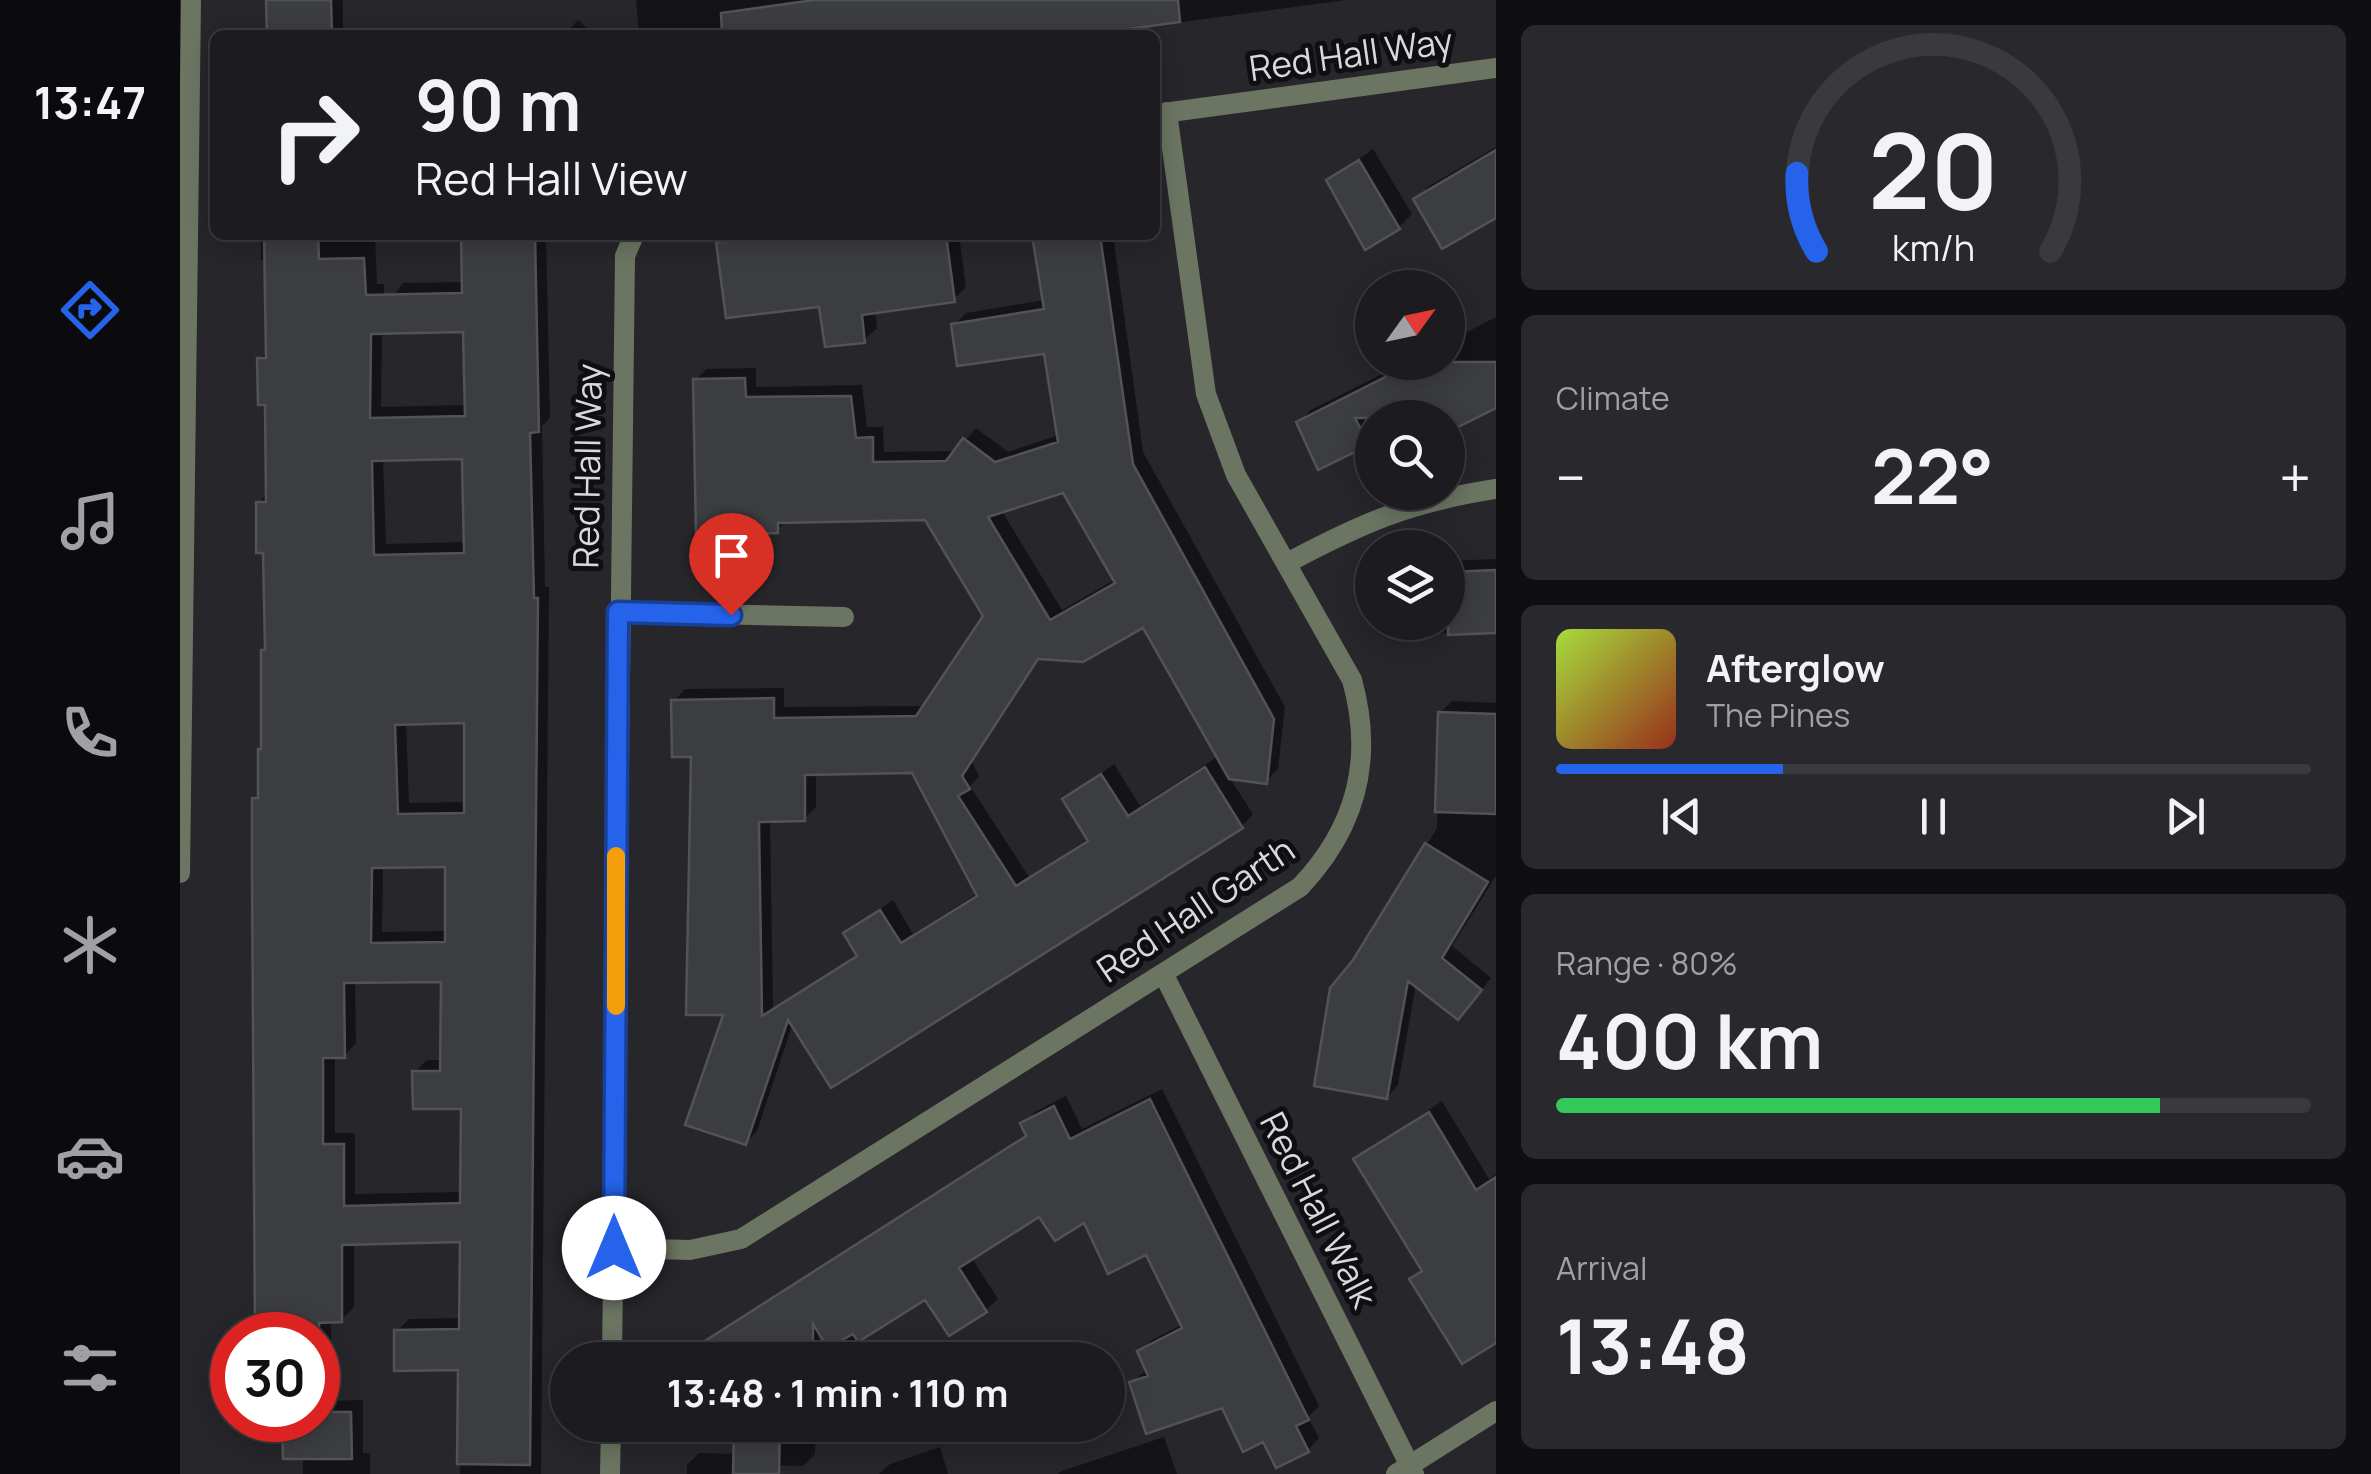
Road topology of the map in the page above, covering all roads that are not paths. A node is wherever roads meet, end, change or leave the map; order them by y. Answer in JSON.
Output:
{"nodes":[{"id":1,"x":190,"y":0,"type":"edge"},
{"id":2,"x":1496,"y":68,"type":"edge"},
{"id":3,"x":1161,"y":113,"type":"edge"},
{"id":4,"x":632,"y":240,"type":"edge"},
{"id":5,"x":1496,"y":489,"type":"edge"},
{"id":6,"x":1286,"y":563,"type":"junction"},
{"id":7,"x":618,"y":612,"type":"junction"},
{"id":8,"x":844,"y":617,"type":"dead end"},
{"id":9,"x":180,"y":873,"type":"edge"},
{"id":10,"x":1164,"y":975,"type":"junction"},
{"id":11,"x":614,"y":1248,"type":"junction"},
{"id":12,"x":612,"y":1342,"type":"edge"},
{"id":13,"x":1496,"y":1412,"type":"edge"},
{"id":14,"x":611,"y":1442,"type":"edge"},
{"id":15,"x":1407,"y":1471,"type":"edge"},
{"id":16,"x":610,"y":1474,"type":"edge"}],
"edges":[{"from":1,"to":9,"type":"street"},
{"from":2,"to":3,"type":"street","name":"Red Hall Way"},
{"from":3,"to":6,"type":"street","name":"Red Hall Garth"},
{"from":4,"to":7,"type":"street","name":"Red Hall Way"},
{"from":5,"to":6,"type":"street"},
{"from":6,"to":10,"type":"street","name":"Red Hall Garth"},
{"from":7,"to":8,"type":"street"},
{"from":7,"to":11,"type":"street","name":"Red Hall Way"},
{"from":10,"to":11,"type":"street","name":"Red Hall Garth"},
{"from":10,"to":15,"type":"street","name":"Red Hall Walk"},
{"from":11,"to":12,"type":"street","name":"Red Hall Way"},
{"from":13,"to":15,"type":"street"},
{"from":14,"to":16,"type":"street"}]}
